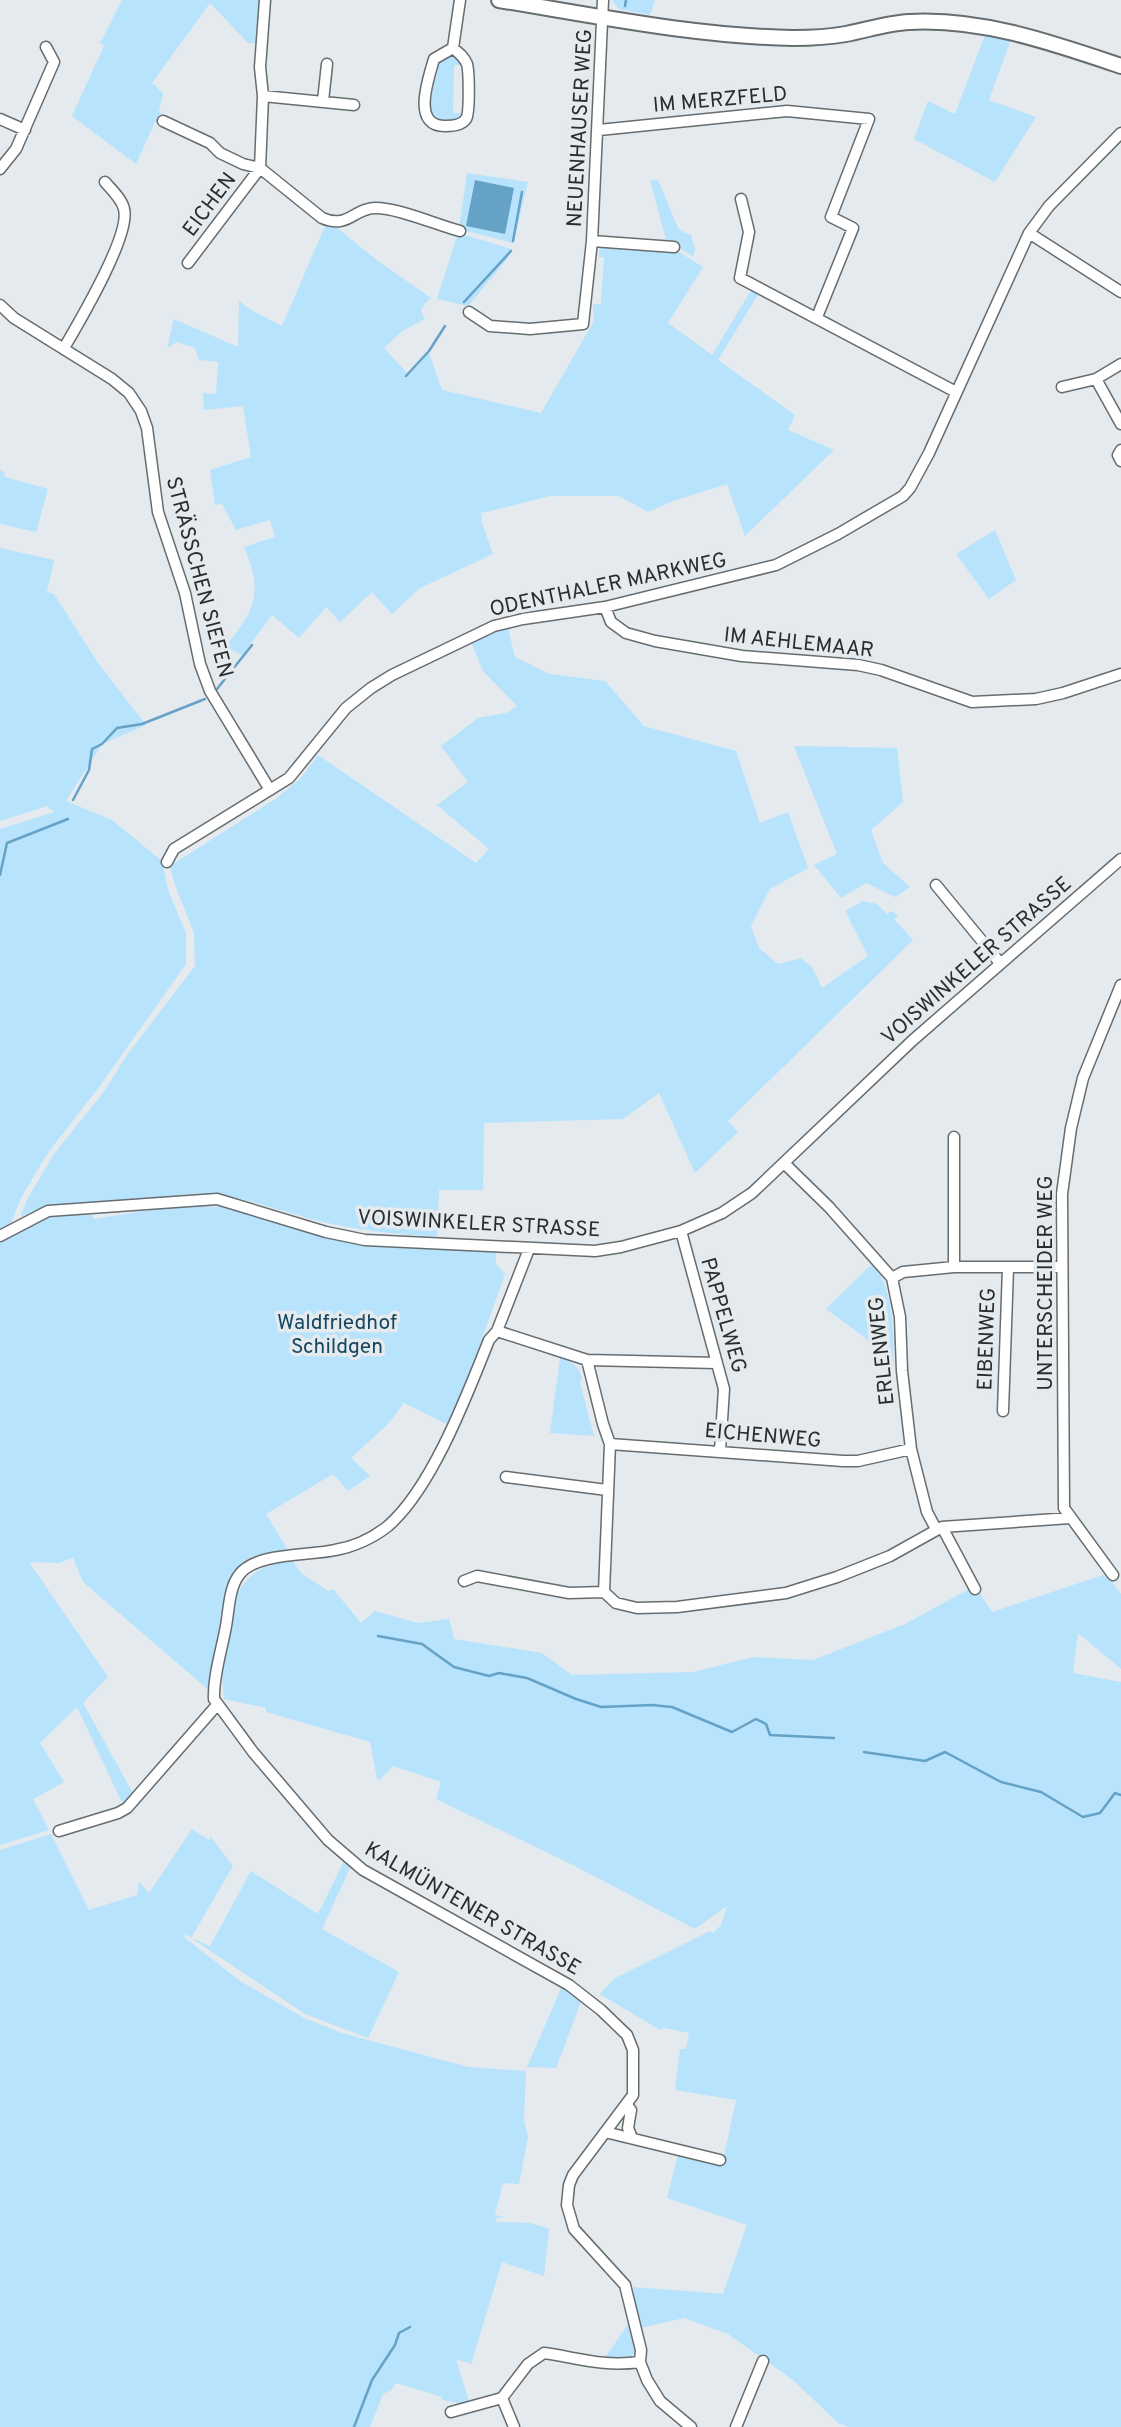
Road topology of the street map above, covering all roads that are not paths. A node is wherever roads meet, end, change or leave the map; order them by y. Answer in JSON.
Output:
{"nodes":[{"id":1,"x":265,"y":0,"type":"edge"},
{"id":2,"x":460,"y":0,"type":"edge"},
{"id":3,"x":499,"y":0,"type":"edge"},
{"id":4,"x":603,"y":0,"type":"edge"},
{"id":5,"x":604,"y":17,"type":"junction"},
{"id":6,"x":47,"y":47,"type":"dead end"},
{"id":7,"x":453,"y":48,"type":"junction"},
{"id":8,"x":327,"y":64,"type":"dead end"},
{"id":9,"x":1121,"y":66,"type":"edge"},
{"id":10,"x":262,"y":96,"type":"junction"},
{"id":11,"x":323,"y":101,"type":"junction"},
{"id":12,"x":354,"y":105,"type":"dead end"},
{"id":13,"x":0,"y":119,"type":"edge"},
{"id":14,"x":163,"y":121,"type":"dead end"},
{"id":15,"x":25,"y":130,"type":"junction"},
{"id":16,"x":599,"y":130,"type":"junction"},
{"id":17,"x":1121,"y":133,"type":"edge"},
{"id":18,"x":260,"y":168,"type":"junction"},
{"id":19,"x":0,"y":169,"type":"edge"},
{"id":20,"x":105,"y":182,"type":"dead end"},
{"id":21,"x":741,"y":199,"type":"dead end"},
{"id":22,"x":460,"y":232,"type":"dead end"},
{"id":23,"x":1029,"y":233,"type":"junction"},
{"id":24,"x":592,"y":242,"type":"junction"},
{"id":25,"x":674,"y":247,"type":"dead end"},
{"id":26,"x":188,"y":263,"type":"dead end"},
{"id":27,"x":1121,"y":292,"type":"edge"},
{"id":28,"x":0,"y":305,"type":"edge"},
{"id":29,"x":469,"y":312,"type":"dead end"},
{"id":30,"x":817,"y":317,"type":"junction"},
{"id":31,"x":64,"y":348,"type":"junction"},
{"id":32,"x":1121,"y":364,"type":"edge"},
{"id":33,"x":1096,"y":379,"type":"junction"},
{"id":34,"x":1062,"y":387,"type":"dead end"},
{"id":35,"x":956,"y":392,"type":"junction"},
{"id":36,"x":1121,"y":424,"type":"edge"},
{"id":37,"x":605,"y":607,"type":"junction"},
{"id":38,"x":1121,"y":674,"type":"edge"},
{"id":39,"x":270,"y":790,"type":"junction"},
{"id":40,"x":1121,"y":859,"type":"edge"},
{"id":41,"x":167,"y":862,"type":"dead end"},
{"id":42,"x":936,"y":885,"type":"dead end"},
{"id":43,"x":1000,"y":963,"type":"junction"},
{"id":44,"x":1121,"y":985,"type":"edge"},
{"id":45,"x":954,"y":1138,"type":"dead end"},
{"id":46,"x":785,"y":1164,"type":"junction"},
{"id":47,"x":681,"y":1231,"type":"junction"},
{"id":48,"x":0,"y":1236,"type":"edge"},
{"id":49,"x":529,"y":1249,"type":"junction"},
{"id":50,"x":954,"y":1267,"type":"junction"},
{"id":51,"x":1062,"y":1267,"type":"junction"},
{"id":52,"x":1008,"y":1268,"type":"junction"},
{"id":53,"x":892,"y":1278,"type":"junction"},
{"id":54,"x":497,"y":1331,"type":"junction"},
{"id":55,"x":587,"y":1360,"type":"junction"},
{"id":56,"x":717,"y":1363,"type":"junction"},
{"id":57,"x":1003,"y":1411,"type":"dead end"},
{"id":58,"x":610,"y":1444,"type":"junction"},
{"id":59,"x":911,"y":1448,"type":"junction"},
{"id":60,"x":720,"y":1451,"type":"junction"},
{"id":61,"x":506,"y":1478,"type":"dead end"},
{"id":62,"x":607,"y":1490,"type":"junction"},
{"id":63,"x":1070,"y":1518,"type":"junction"},
{"id":64,"x":939,"y":1528,"type":"junction"},
{"id":65,"x":1113,"y":1575,"type":"dead end"},
{"id":66,"x":464,"y":1581,"type":"dead end"},
{"id":67,"x":975,"y":1589,"type":"dead end"},
{"id":68,"x":604,"y":1592,"type":"junction"},
{"id":69,"x":217,"y":1705,"type":"junction"},
{"id":70,"x":59,"y":1830,"type":"dead end"},
{"id":71,"x":627,"y":2105,"type":"junction"},
{"id":72,"x":606,"y":2132,"type":"junction"},
{"id":73,"x":632,"y":2138,"type":"junction"},
{"id":74,"x":720,"y":2160,"type":"dead end"},
{"id":75,"x":763,"y":2361,"type":"dead end"},
{"id":76,"x":640,"y":2362,"type":"junction"},
{"id":77,"x":502,"y":2398,"type":"junction"},
{"id":78,"x":451,"y":2412,"type":"dead end"},
{"id":79,"x":514,"y":2427,"type":"edge"},
{"id":80,"x":691,"y":2427,"type":"edge"},
{"id":81,"x":736,"y":2427,"type":"edge"}],
"edges":[{"from":1,"to":10,"type":"street","name":"EICHEN"},
{"from":2,"to":7,"type":"street"},
{"from":3,"to":5,"type":"main road"},
{"from":4,"to":5,"type":"street","name":"NEUENHAUSER WEG"},
{"from":5,"to":9,"type":"main road"},
{"from":5,"to":16,"type":"street","name":"NEUENHAUSER WEG"},
{"from":6,"to":15,"type":"street"},
{"from":7,"to":7,"type":"street"},
{"from":8,"to":11,"type":"street"},
{"from":10,"to":11,"type":"street"},
{"from":10,"to":18,"type":"street","name":"EICHEN"},
{"from":11,"to":12,"type":"street"},
{"from":13,"to":15,"type":"street"},
{"from":14,"to":18,"type":"street","name":"EICHEN"},
{"from":15,"to":19,"type":"street"},
{"from":16,"to":24,"type":"street","name":"NEUENHAUSER WEG"},
{"from":16,"to":30,"type":"street","name":"IM MERZFELD"},
{"from":17,"to":23,"type":"street","name":"ODENTHALER MARKWEG"},
{"from":18,"to":22,"type":"street","name":"EICHEN"},
{"from":18,"to":26,"type":"street","name":"EICHEN"},
{"from":20,"to":31,"type":"street"},
{"from":21,"to":30,"type":"street"},
{"from":23,"to":27,"type":"street"},
{"from":23,"to":35,"type":"street","name":"ODENTHALER MARKWEG"},
{"from":24,"to":25,"type":"street","name":"NEUENHAUSER WEG"},
{"from":24,"to":29,"type":"street","name":"NEUENHAUSER WEG"},
{"from":28,"to":31,"type":"street","name":"STRÄSSCHEN SIEFEN"},
{"from":30,"to":35,"type":"street"},
{"from":31,"to":39,"type":"street","name":"STRÄSSCHEN SIEFEN"},
{"from":32,"to":33,"type":"street"},
{"from":33,"to":34,"type":"street"},
{"from":33,"to":36,"type":"street"},
{"from":35,"to":37,"type":"street","name":"ODENTHALER MARKWEG"},
{"from":37,"to":38,"type":"street","name":"IM AEHLEMAAR"},
{"from":37,"to":39,"type":"street","name":"ODENTHALER MARKWEG"},
{"from":39,"to":41,"type":"street","name":"ODENTHALER MARKWEG"},
{"from":40,"to":43,"type":"street","name":"VOISWINKELER STRASSE"},
{"from":42,"to":43,"type":"street"},
{"from":43,"to":46,"type":"street","name":"VOISWINKELER STRASSE"},
{"from":44,"to":51,"type":"street","name":"UNTERSCHEIDER WEG"},
{"from":45,"to":50,"type":"street"},
{"from":46,"to":47,"type":"street","name":"VOISWINKELER STRASSE"},
{"from":46,"to":53,"type":"street","name":"ERLENWEG"},
{"from":47,"to":49,"type":"street","name":"VOISWINKELER STRASSE"},
{"from":47,"to":56,"type":"street","name":"PAPPELWEG"},
{"from":48,"to":49,"type":"street","name":"VOISWINKELER STRASSE"},
{"from":49,"to":54,"type":"street"},
{"from":50,"to":52,"type":"street"},
{"from":50,"to":53,"type":"street"},
{"from":51,"to":52,"type":"street"},
{"from":51,"to":63,"type":"street","name":"UNTERSCHEIDER WEG"},
{"from":52,"to":57,"type":"street","name":"EIBENWEG"},
{"from":53,"to":59,"type":"street","name":"ERLENWEG"},
{"from":54,"to":55,"type":"street"},
{"from":54,"to":69,"type":"street"},
{"from":55,"to":56,"type":"street"},
{"from":55,"to":58,"type":"street"},
{"from":56,"to":60,"type":"street","name":"PAPPELWEG"},
{"from":58,"to":60,"type":"street","name":"EICHENWEG"},
{"from":58,"to":62,"type":"street"},
{"from":59,"to":60,"type":"street","name":"EICHENWEG"},
{"from":59,"to":64,"type":"street","name":"ERLENWEG"},
{"from":61,"to":62,"type":"street"},
{"from":62,"to":68,"type":"street"},
{"from":63,"to":64,"type":"street"},
{"from":63,"to":65,"type":"street","name":"UNTERSCHEIDER WEG"},
{"from":64,"to":67,"type":"street","name":"ERLENWEG"},
{"from":64,"to":68,"type":"street"},
{"from":66,"to":68,"type":"street"},
{"from":69,"to":70,"type":"street"},
{"from":69,"to":71,"type":"street","name":"KALMÜNTENER STRASSE"},
{"from":71,"to":72,"type":"street","name":"KALMÜNTENER STRASSE"},
{"from":71,"to":73,"type":"street","name":"KALMÜNTENER STRASSE"},
{"from":72,"to":73,"type":"street"},
{"from":72,"to":76,"type":"street","name":"KALMÜNTENER STRASSE"},
{"from":73,"to":74,"type":"street"},
{"from":75,"to":81,"type":"street"},
{"from":76,"to":77,"type":"street"},
{"from":76,"to":80,"type":"street","name":"KALMÜNTENER STRASSE"},
{"from":77,"to":78,"type":"street"},
{"from":77,"to":79,"type":"street"}]}
